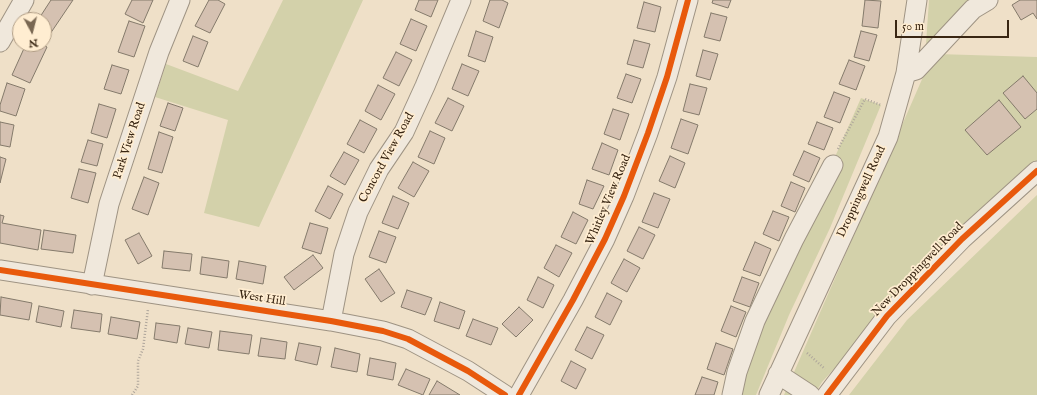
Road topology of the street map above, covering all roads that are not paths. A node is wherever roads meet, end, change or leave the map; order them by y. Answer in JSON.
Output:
{"nodes":[{"id":1,"x":24,"y":0,"type":"edge"},
{"id":2,"x":180,"y":0,"type":"edge"},
{"id":3,"x":461,"y":0,"type":"edge"},
{"id":4,"x":688,"y":0,"type":"edge"},
{"id":5,"x":917,"y":0,"type":"edge"},
{"id":6,"x":988,"y":0,"type":"edge"},
{"id":7,"x":0,"y":42,"type":"edge"},
{"id":8,"x":906,"y":73,"type":"junction"},
{"id":9,"x":833,"y":165,"type":"road end"},
{"id":10,"x":1037,"y":171,"type":"edge"},
{"id":11,"x":0,"y":270,"type":"edge"},
{"id":12,"x":92,"y":285,"type":"junction"},
{"id":13,"x":331,"y":321,"type":"junction"},
{"id":14,"x":778,"y":374,"type":"junction"},
{"id":15,"x":832,"y":388,"type":"edge"},
{"id":16,"x":505,"y":395,"type":"edge"},
{"id":17,"x":519,"y":395,"type":"edge"},
{"id":18,"x":732,"y":395,"type":"edge"},
{"id":19,"x":769,"y":395,"type":"edge"},
{"id":20,"x":810,"y":395,"type":"edge"}],
"edges":[{"from":1,"to":7,"type":"street"},
{"from":2,"to":12,"type":"street","name":"Park View Road"},
{"from":3,"to":13,"type":"street","name":"Concord View Road"},
{"from":4,"to":17,"type":"street","name":"Whitley View Road"},
{"from":5,"to":8,"type":"street","name":"Droppingwell Road"},
{"from":6,"to":8,"type":"street"},
{"from":8,"to":14,"type":"street","name":"Droppingwell Road"},
{"from":9,"to":18,"type":"street"},
{"from":10,"to":15,"type":"street","name":"New Droppingwell Road"},
{"from":11,"to":12,"type":"street","name":"West Hill"},
{"from":12,"to":13,"type":"street","name":"West Hill"},
{"from":13,"to":16,"type":"street","name":"West Hill"},
{"from":14,"to":19,"type":"street","name":"Droppingwell Road"},
{"from":14,"to":20,"type":"street"}]}
